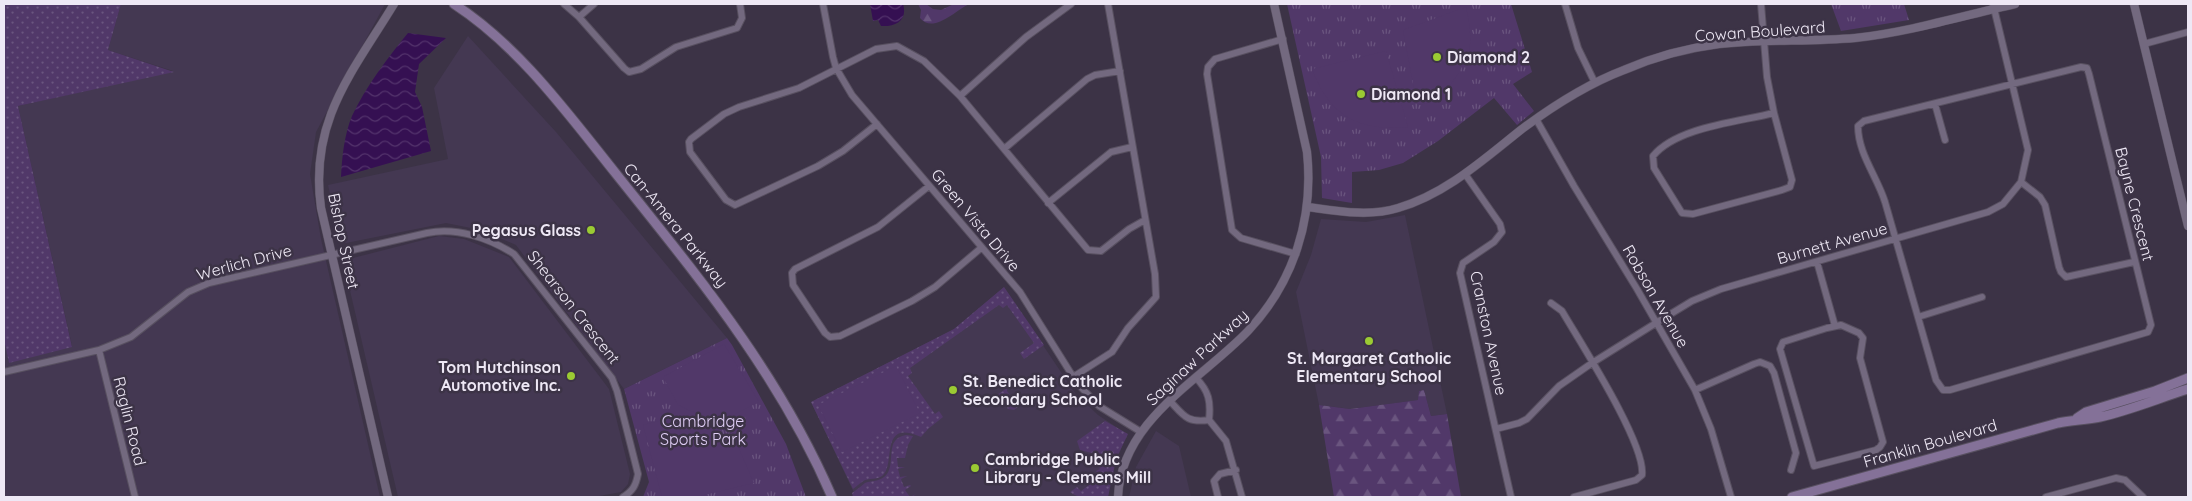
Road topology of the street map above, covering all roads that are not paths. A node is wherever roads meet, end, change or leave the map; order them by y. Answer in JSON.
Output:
{"nodes":[{"id":1,"x":394,"y":4,"type":"edge"},
{"id":2,"x":454,"y":4,"type":"edge"},
{"id":3,"x":564,"y":4,"type":"edge"},
{"id":4,"x":594,"y":4,"type":"edge"},
{"id":5,"x":740,"y":4,"type":"edge"},
{"id":6,"x":823,"y":4,"type":"edge"},
{"id":7,"x":1071,"y":4,"type":"edge"},
{"id":8,"x":1108,"y":4,"type":"edge"},
{"id":9,"x":1274,"y":4,"type":"edge"},
{"id":10,"x":1565,"y":4,"type":"edge"},
{"id":11,"x":1761,"y":4,"type":"edge"},
{"id":12,"x":2015,"y":4,"type":"edge"},
{"id":13,"x":2134,"y":4,"type":"edge"},
{"id":14,"x":1993,"y":6,"type":"edge"},
{"id":15,"x":580,"y":17,"type":"junction"},
{"id":16,"x":2188,"y":32,"type":"edge"},
{"id":17,"x":1283,"y":38,"type":"junction"},
{"id":18,"x":1764,"y":41,"type":"junction"},
{"id":19,"x":2144,"y":44,"type":"junction"},
{"id":20,"x":836,"y":68,"type":"junction"},
{"id":21,"x":1120,"y":71,"type":"junction"},
{"id":22,"x":1595,"y":83,"type":"junction"},
{"id":23,"x":2012,"y":85,"type":"junction"},
{"id":24,"x":960,"y":96,"type":"junction"},
{"id":25,"x":1935,"y":104,"type":"junction"},
{"id":26,"x":1774,"y":113,"type":"junction"},
{"id":27,"x":1536,"y":119,"type":"junction"},
{"id":28,"x":878,"y":124,"type":"junction"},
{"id":29,"x":1945,"y":140,"type":"dead end"},
{"id":30,"x":1132,"y":147,"type":"junction"},
{"id":31,"x":1004,"y":149,"type":"junction"},
{"id":32,"x":1465,"y":174,"type":"junction"},
{"id":33,"x":2021,"y":182,"type":"junction"},
{"id":34,"x":930,"y":186,"type":"junction"},
{"id":35,"x":1048,"y":203,"type":"junction"},
{"id":36,"x":1308,"y":207,"type":"junction"},
{"id":37,"x":2187,"y":217,"type":"edge"},
{"id":38,"x":1145,"y":220,"type":"junction"},
{"id":39,"x":2188,"y":226,"type":"edge"},
{"id":40,"x":1895,"y":240,"type":"junction"},
{"id":41,"x":981,"y":248,"type":"junction"},
{"id":42,"x":332,"y":254,"type":"junction"},
{"id":43,"x":1296,"y":254,"type":"junction"},
{"id":44,"x":1817,"y":262,"type":"junction"},
{"id":45,"x":2134,"y":262,"type":"junction"},
{"id":46,"x":1982,"y":298,"type":"dead end"},
{"id":47,"x":1551,"y":303,"type":"dead end"},
{"id":48,"x":1918,"y":317,"type":"junction"},
{"id":49,"x":1656,"y":323,"type":"junction"},
{"id":50,"x":1835,"y":326,"type":"junction"},
{"id":51,"x":99,"y":350,"type":"junction"},
{"id":52,"x":1592,"y":364,"type":"junction"},
{"id":53,"x":4,"y":372,"type":"edge"},
{"id":54,"x":1073,"y":377,"type":"junction"},
{"id":55,"x":1196,"y":378,"type":"junction"},
{"id":56,"x":2188,"y":378,"type":"edge"},
{"id":57,"x":2188,"y":389,"type":"edge"},
{"id":58,"x":1695,"y":390,"type":"junction"},
{"id":59,"x":1170,"y":401,"type":"junction"},
{"id":60,"x":2076,"y":419,"type":"junction"},
{"id":61,"x":1209,"y":420,"type":"junction"},
{"id":62,"x":1496,"y":429,"type":"junction"},
{"id":63,"x":1141,"y":432,"type":"junction"},
{"id":64,"x":1236,"y":470,"type":"junction"},
{"id":65,"x":1791,"y":470,"type":"dead end"},
{"id":66,"x":135,"y":497,"type":"edge"},
{"id":67,"x":388,"y":497,"type":"edge"},
{"id":68,"x":623,"y":497,"type":"edge"},
{"id":69,"x":832,"y":497,"type":"edge"},
{"id":70,"x":1118,"y":497,"type":"edge"},
{"id":71,"x":1218,"y":497,"type":"edge"},
{"id":72,"x":1242,"y":497,"type":"edge"},
{"id":73,"x":1511,"y":497,"type":"edge"},
{"id":74,"x":1574,"y":497,"type":"edge"},
{"id":75,"x":1731,"y":497,"type":"edge"},
{"id":76,"x":1792,"y":497,"type":"edge"},
{"id":77,"x":2046,"y":497,"type":"edge"},
{"id":78,"x":2143,"y":497,"type":"edge"}],
"edges":[{"from":1,"to":42,"type":"street","name":"Bishop Street"},
{"from":2,"to":69,"type":"main road","name":"Can-Amera Parkway"},
{"from":3,"to":15,"type":"street"},
{"from":4,"to":15,"type":"street"},
{"from":5,"to":15,"type":"street"},
{"from":6,"to":20,"type":"street","name":"Green Vista Drive"},
{"from":7,"to":24,"type":"street"},
{"from":8,"to":21,"type":"street"},
{"from":9,"to":17,"type":"street","name":"Saginaw Parkway"},
{"from":10,"to":22,"type":"street"},
{"from":11,"to":18,"type":"street"},
{"from":12,"to":14,"type":"street","name":"Cowan Boulevard"},
{"from":13,"to":19,"type":"street"},
{"from":14,"to":18,"type":"street","name":"Cowan Boulevard"},
{"from":14,"to":23,"type":"street","name":"Burnett Avenue"},
{"from":16,"to":19,"type":"street"},
{"from":17,"to":36,"type":"street","name":"Saginaw Parkway"},
{"from":17,"to":43,"type":"street"},
{"from":18,"to":22,"type":"street","name":"Cowan Boulevard"},
{"from":18,"to":26,"type":"street"},
{"from":19,"to":37,"type":"street"},
{"from":20,"to":24,"type":"street"},
{"from":20,"to":28,"type":"street","name":"Green Vista Drive"},
{"from":20,"to":28,"type":"street"},
{"from":21,"to":30,"type":"street"},
{"from":21,"to":31,"type":"street"},
{"from":22,"to":27,"type":"street","name":"Cowan Boulevard"},
{"from":23,"to":25,"type":"street","name":"Bayne Crescent"},
{"from":23,"to":33,"type":"street","name":"Burnett Avenue"},
{"from":23,"to":45,"type":"street","name":"Bayne Crescent"},
{"from":24,"to":31,"type":"street"},
{"from":25,"to":29,"type":"street"},
{"from":25,"to":40,"type":"street","name":"Bayne Crescent"},
{"from":26,"to":26,"type":"street"},
{"from":27,"to":32,"type":"street","name":"Cowan Boulevard"},
{"from":27,"to":49,"type":"street","name":"Robson Avenue"},
{"from":28,"to":34,"type":"street","name":"Green Vista Drive"},
{"from":30,"to":35,"type":"street"},
{"from":30,"to":38,"type":"street"},
{"from":31,"to":35,"type":"street"},
{"from":32,"to":36,"type":"street","name":"Cowan Boulevard"},
{"from":32,"to":62,"type":"street","name":"Cranston Avenue"},
{"from":33,"to":40,"type":"street","name":"Burnett Avenue"},
{"from":33,"to":45,"type":"street"},
{"from":34,"to":41,"type":"street","name":"Green Vista Drive"},
{"from":34,"to":41,"type":"street"},
{"from":35,"to":38,"type":"street"},
{"from":36,"to":43,"type":"street","name":"Saginaw Parkway"},
{"from":37,"to":39,"type":"street"},
{"from":38,"to":54,"type":"street"},
{"from":40,"to":44,"type":"street","name":"Burnett Avenue"},
{"from":40,"to":48,"type":"street","name":"Bayne Crescent"},
{"from":41,"to":54,"type":"street","name":"Green Vista Drive"},
{"from":42,"to":51,"type":"street","name":"Werlich Drive"},
{"from":42,"to":67,"type":"street","name":"Bishop Street"},
{"from":42,"to":68,"type":"street","name":"Shearson Crescent"},
{"from":43,"to":55,"type":"street","name":"Saginaw Parkway"},
{"from":44,"to":49,"type":"street","name":"Burnett Avenue"},
{"from":44,"to":50,"type":"street"},
{"from":45,"to":48,"type":"street","name":"Bayne Crescent"},
{"from":46,"to":48,"type":"street"},
{"from":47,"to":52,"type":"street"},
{"from":49,"to":52,"type":"street","name":"Burnett Avenue"},
{"from":49,"to":58,"type":"street","name":"Robson Avenue"},
{"from":50,"to":50,"type":"street"},
{"from":51,"to":53,"type":"street","name":"Werlich Drive"},
{"from":51,"to":66,"type":"street","name":"Raglin Road"},
{"from":52,"to":62,"type":"street","name":"Burnett Avenue"},
{"from":52,"to":74,"type":"street"},
{"from":54,"to":63,"type":"street","name":"Green Vista Drive"},
{"from":55,"to":59,"type":"street","name":"Saginaw Parkway"},
{"from":55,"to":61,"type":"street"},
{"from":56,"to":60,"type":"main road","name":"Franklin Boulevard"},
{"from":57,"to":60,"type":"main road","name":"Franklin Boulevard"},
{"from":58,"to":65,"type":"street"},
{"from":58,"to":75,"type":"street","name":"Robson Avenue"},
{"from":59,"to":61,"type":"street"},
{"from":59,"to":63,"type":"street","name":"Saginaw Parkway"},
{"from":60,"to":76,"type":"main road","name":"Franklin Boulevard"},
{"from":61,"to":64,"type":"street"},
{"from":62,"to":73,"type":"street","name":"Cranston Avenue"},
{"from":63,"to":70,"type":"street","name":"Saginaw Parkway"},
{"from":64,"to":71,"type":"street"},
{"from":64,"to":72,"type":"street"},
{"from":77,"to":78,"type":"street"}]}
